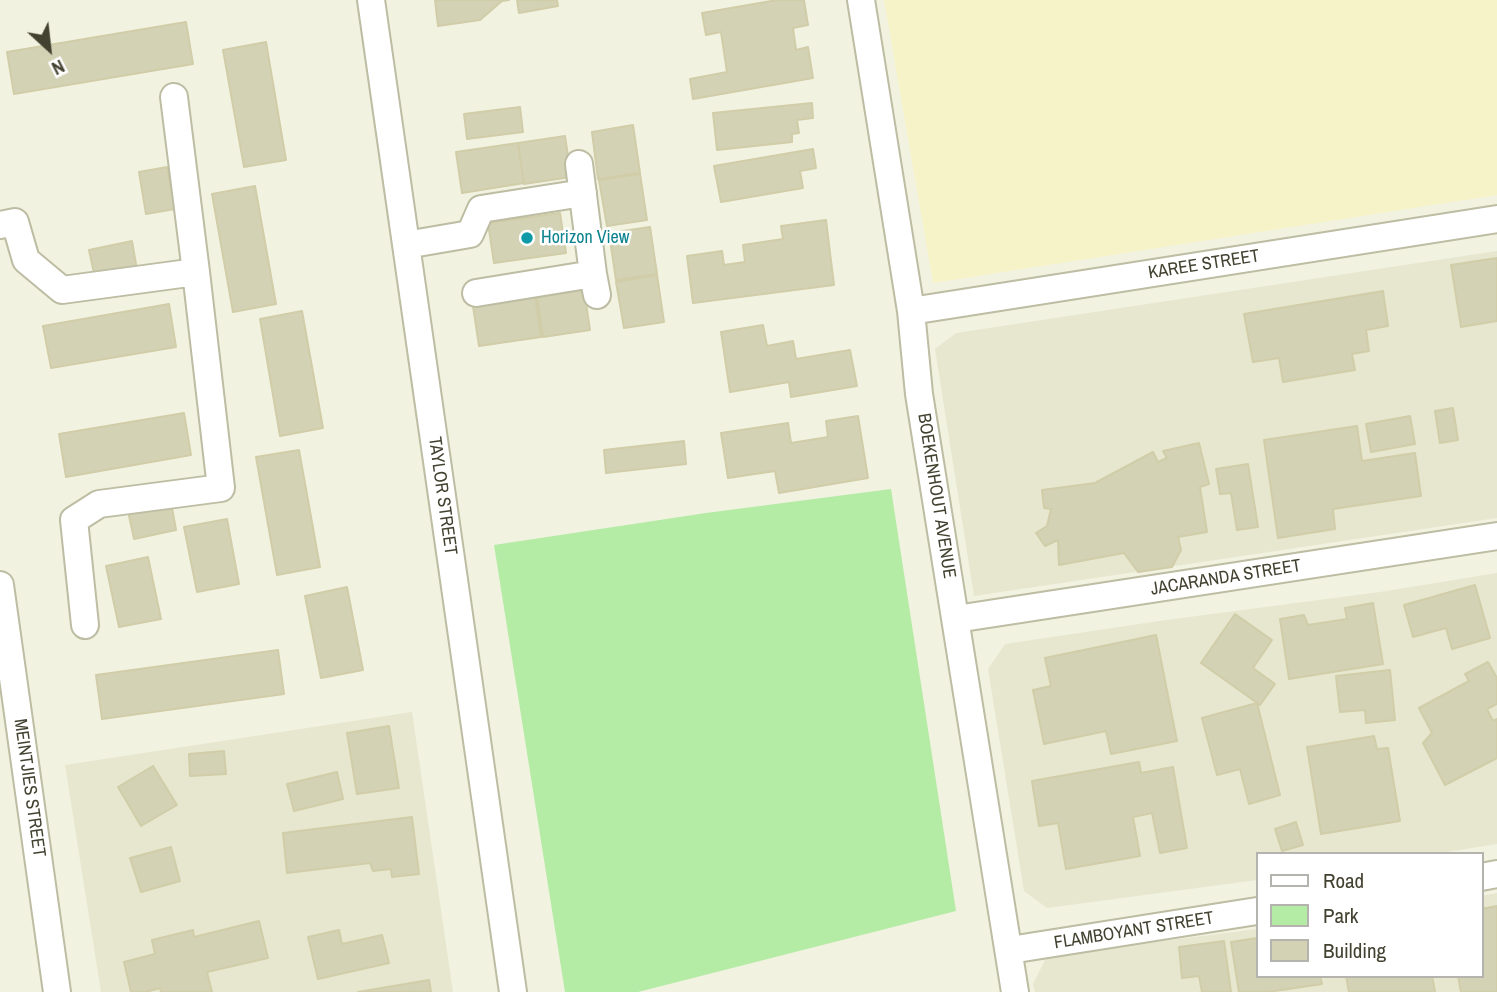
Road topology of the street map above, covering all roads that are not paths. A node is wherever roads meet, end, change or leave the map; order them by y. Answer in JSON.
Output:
{"nodes":[{"id":1,"x":371,"y":0,"type":"edge"},
{"id":2,"x":861,"y":0,"type":"edge"},
{"id":3,"x":174,"y":97,"type":"dead end"},
{"id":4,"x":579,"y":164,"type":"dead end"},
{"id":5,"x":583,"y":193,"type":"junction"},
{"id":6,"x":1497,"y":219,"type":"edge"},
{"id":7,"x":0,"y":225,"type":"edge"},
{"id":8,"x":406,"y":245,"type":"junction"},
{"id":9,"x":196,"y":272,"type":"junction"},
{"id":10,"x":476,"y":293,"type":"dead end"},
{"id":11,"x":911,"y":311,"type":"junction"},
{"id":12,"x":1497,"y":536,"type":"edge"},
{"id":13,"x":0,"y":584,"type":"edge"},
{"id":14,"x":956,"y":619,"type":"junction"},
{"id":15,"x":85,"y":625,"type":"dead end"},
{"id":16,"x":1256,"y":911,"type":"edge"},
{"id":17,"x":1010,"y":950,"type":"junction"},
{"id":18,"x":57,"y":992,"type":"edge"},
{"id":19,"x":513,"y":992,"type":"edge"},
{"id":20,"x":1015,"y":992,"type":"edge"}],
"edges":[{"from":1,"to":8,"type":"street","name":"TAYLOR STREET"},
{"from":2,"to":11,"type":"street","name":"BOEKENHOUT AVENUE"},
{"from":3,"to":9,"type":"street"},
{"from":4,"to":5,"type":"street"},
{"from":5,"to":8,"type":"street"},
{"from":5,"to":10,"type":"street"},
{"from":6,"to":11,"type":"street","name":"KAREE STREET"},
{"from":7,"to":9,"type":"street"},
{"from":8,"to":19,"type":"street","name":"TAYLOR STREET"},
{"from":9,"to":15,"type":"street"},
{"from":11,"to":14,"type":"street","name":"BOEKENHOUT AVENUE"},
{"from":12,"to":14,"type":"street","name":"JACARANDA STREET"},
{"from":13,"to":18,"type":"street","name":"MEINTJIES STREET"},
{"from":14,"to":17,"type":"street","name":"BOEKENHOUT AVENUE"},
{"from":16,"to":17,"type":"street","name":"FLAMBOYANT STREET"},
{"from":17,"to":20,"type":"street","name":"BOEKENHOUT AVENUE"}]}
